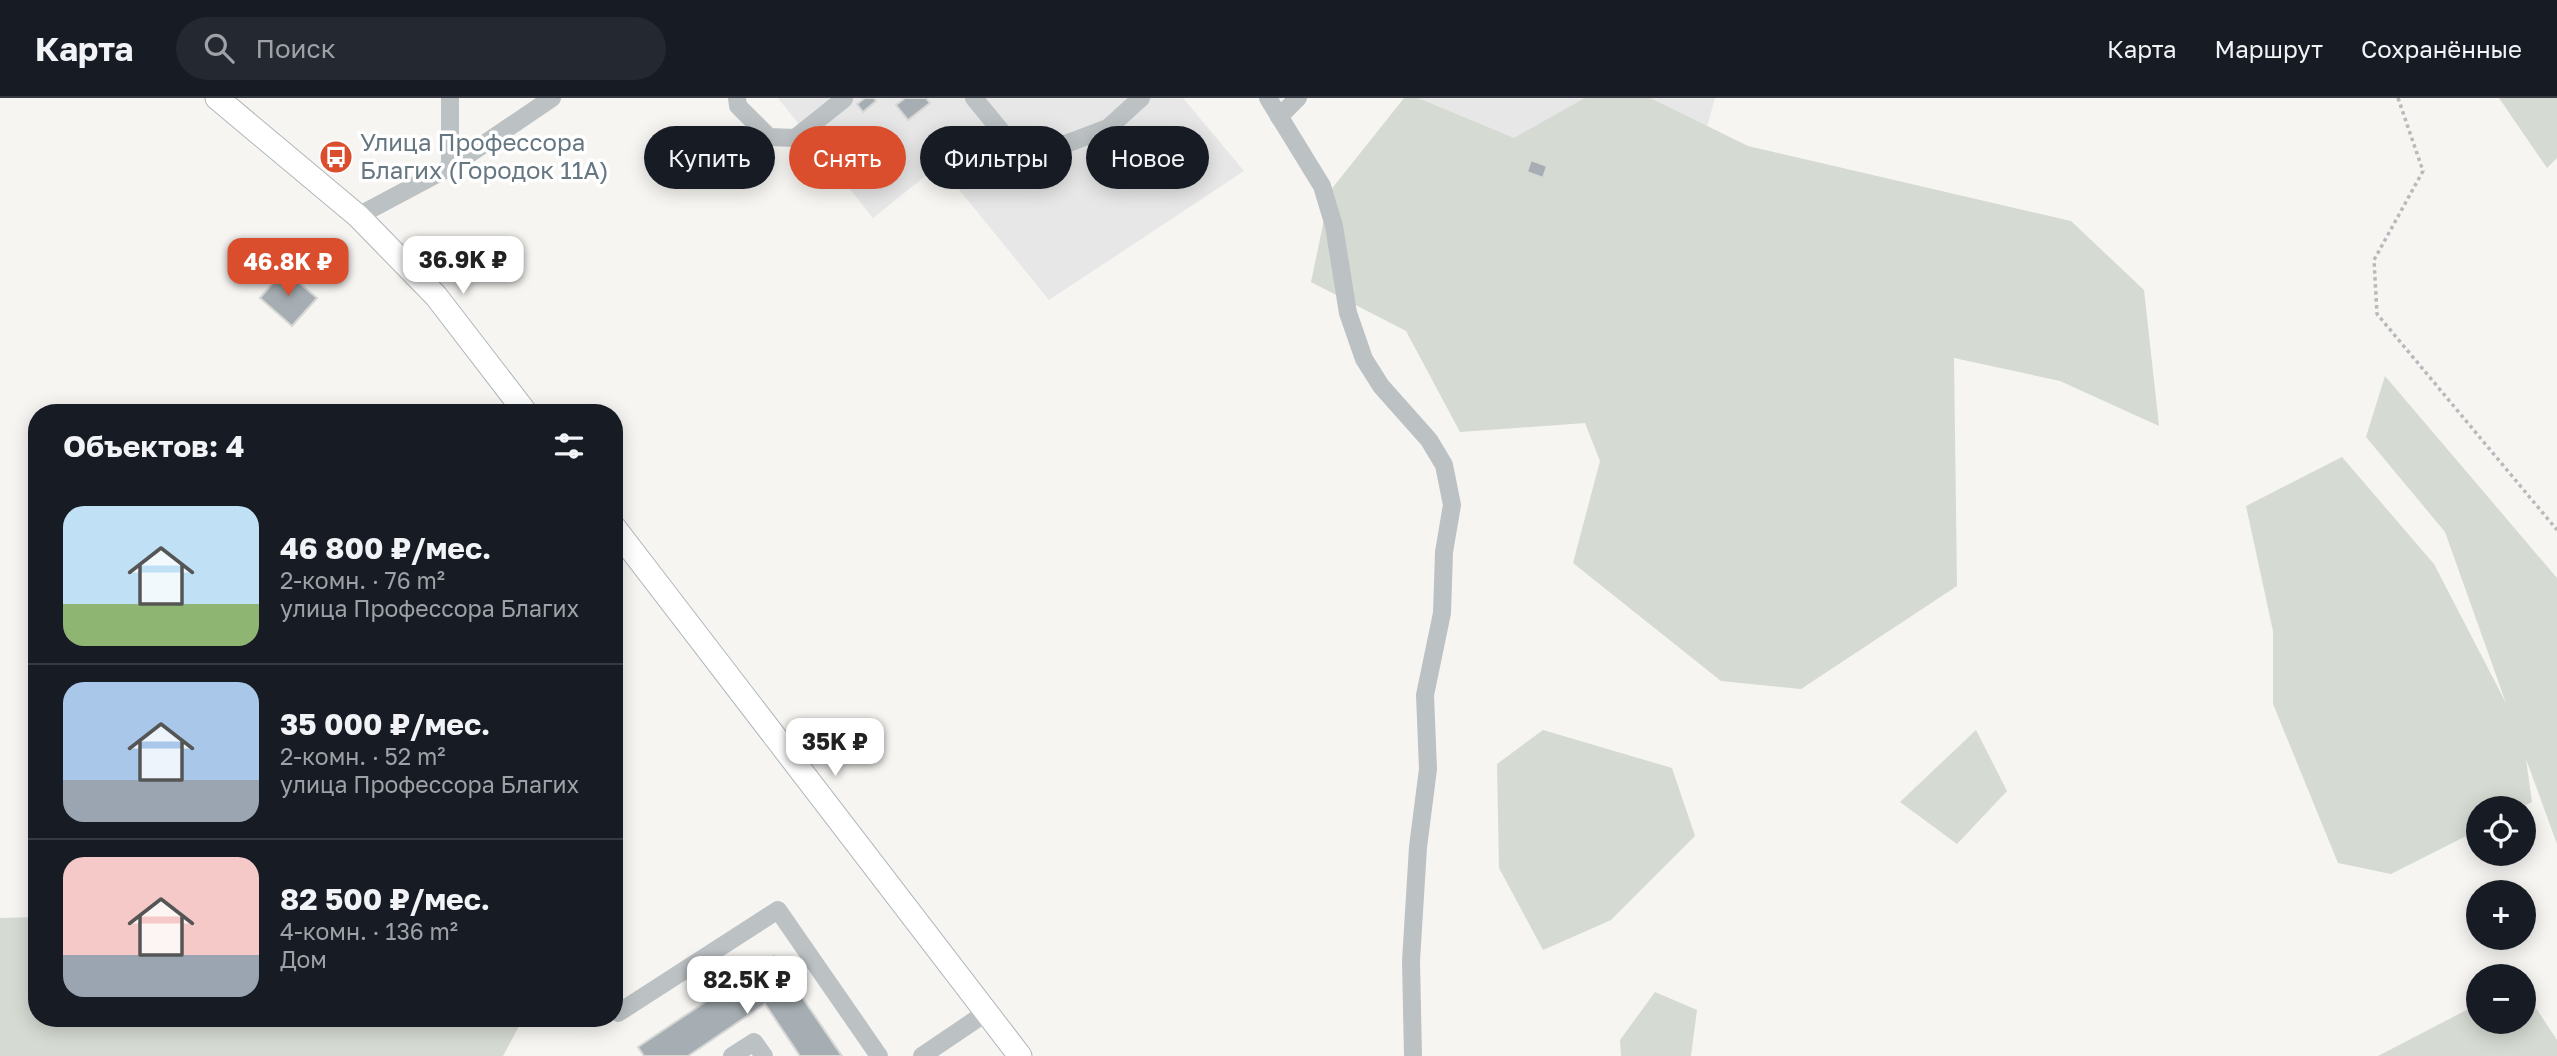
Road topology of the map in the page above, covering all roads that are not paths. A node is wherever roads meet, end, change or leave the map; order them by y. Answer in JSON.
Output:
{"nodes":[{"id":1,"x":217,"y":98,"type":"edge"},
{"id":2,"x":450,"y":98,"type":"edge"},
{"id":3,"x":552,"y":98,"type":"edge"},
{"id":4,"x":737,"y":98,"type":"edge"},
{"id":5,"x":974,"y":98,"type":"edge"},
{"id":6,"x":1141,"y":98,"type":"edge"},
{"id":7,"x":1268,"y":98,"type":"edge"},
{"id":8,"x":1298,"y":98,"type":"edge"},
{"id":9,"x":844,"y":99,"type":"edge"},
{"id":10,"x":1279,"y":117,"type":"junction"},
{"id":11,"x":450,"y":167,"type":"junction"},
{"id":12,"x":358,"y":216,"type":"junction"},
{"id":13,"x":519,"y":404,"type":"edge"},
{"id":14,"x":623,"y":539,"type":"edge"},
{"id":15,"x":623,"y":1010,"type":"edge"},
{"id":16,"x":987,"y":1012,"type":"junction"},
{"id":17,"x":732,"y":1056,"type":"edge"},
{"id":18,"x":764,"y":1056,"type":"edge"},
{"id":19,"x":879,"y":1056,"type":"edge"},
{"id":20,"x":922,"y":1056,"type":"edge"},
{"id":21,"x":1020,"y":1056,"type":"edge"},
{"id":22,"x":1413,"y":1056,"type":"edge"}],
"edges":[{"from":1,"to":12,"type":"main road"},
{"from":2,"to":11,"type":"lane"},
{"from":3,"to":11,"type":"lane"},
{"from":4,"to":9,"type":"lane"},
{"from":5,"to":6,"type":"lane"},
{"from":7,"to":10,"type":"lane"},
{"from":8,"to":10,"type":"lane"},
{"from":10,"to":22,"type":"lane"},
{"from":11,"to":12,"type":"lane"},
{"from":12,"to":13,"type":"main road"},
{"from":14,"to":16,"type":"main road"},
{"from":15,"to":19,"type":"lane"},
{"from":16,"to":20,"type":"lane"},
{"from":16,"to":21,"type":"main road"},
{"from":17,"to":18,"type":"lane"}]}
